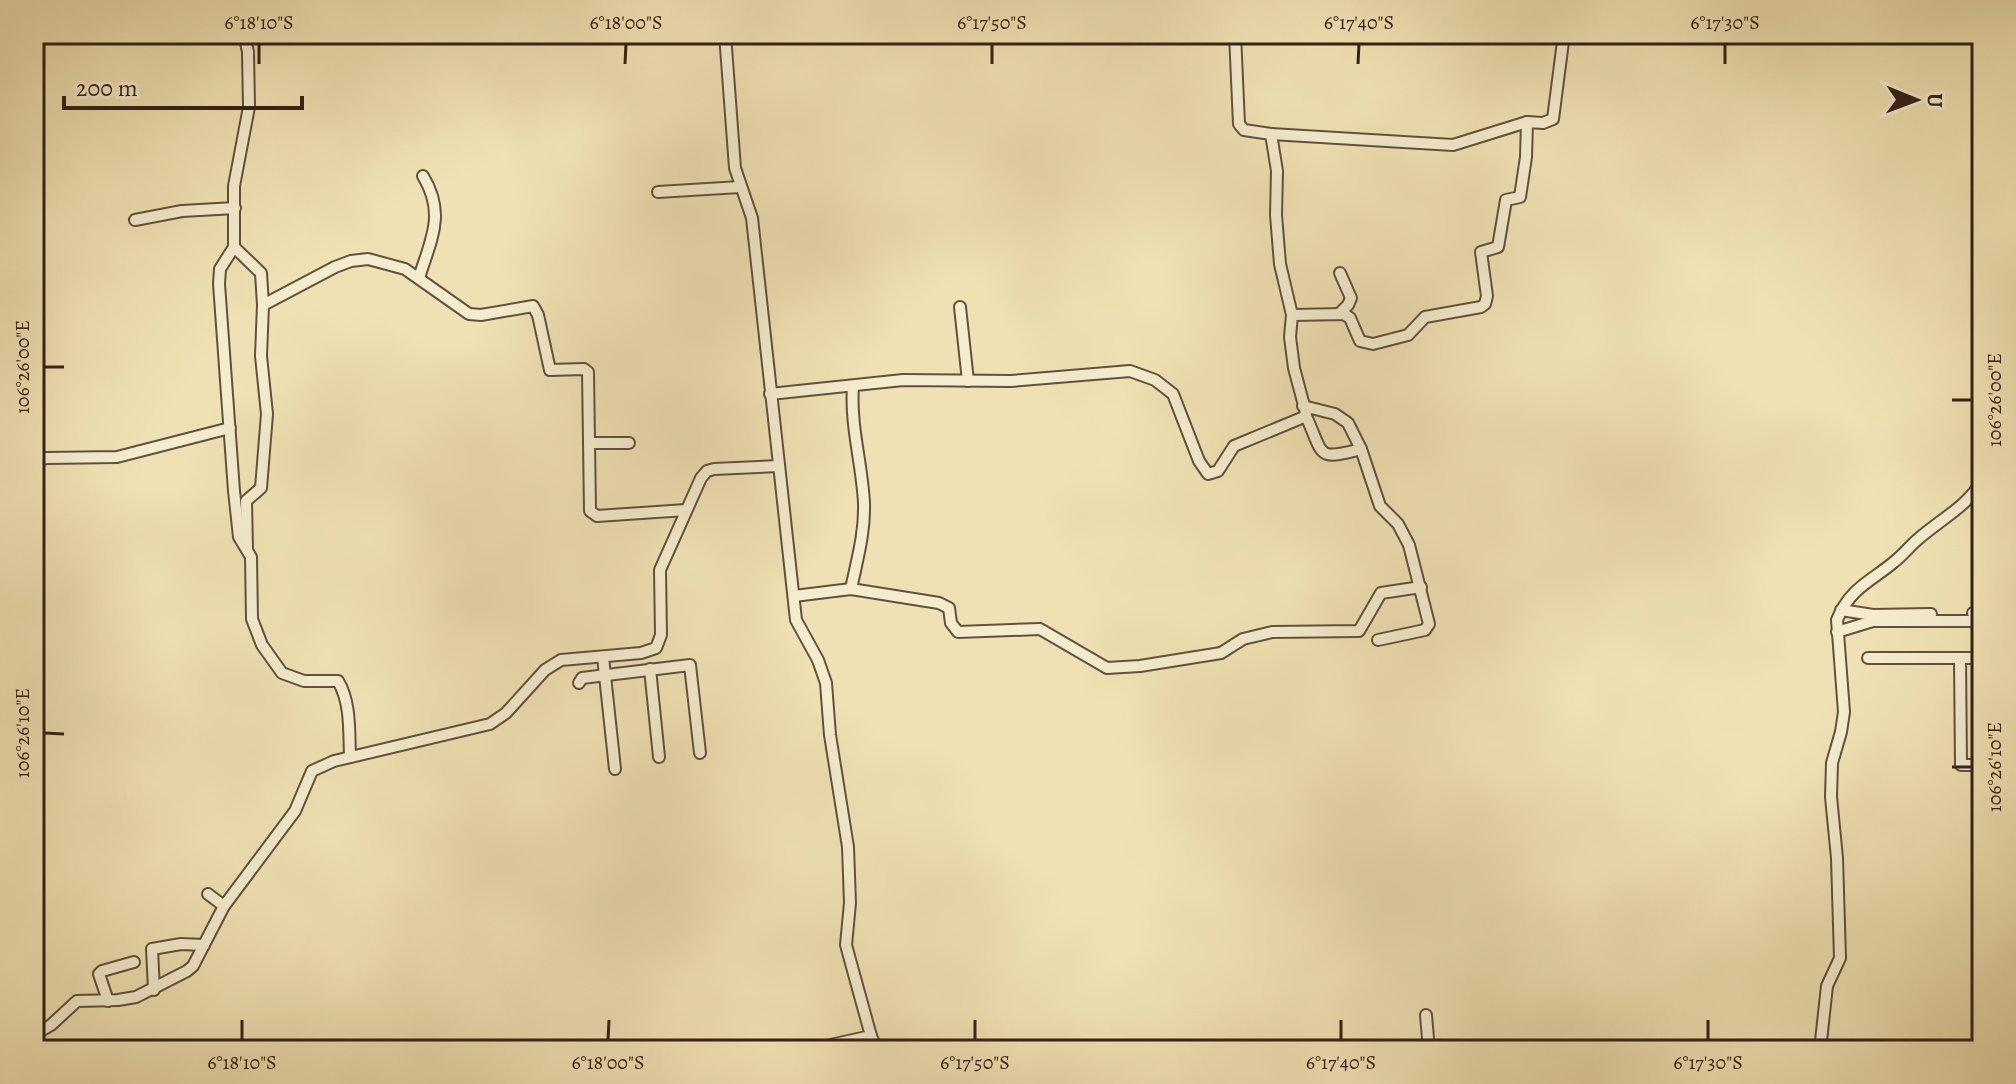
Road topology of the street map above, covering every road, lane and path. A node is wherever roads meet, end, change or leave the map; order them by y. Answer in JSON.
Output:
{"nodes":[{"id":1,"x":244,"y":34,"type":"edge"},
{"id":2,"x":725,"y":34,"type":"edge"},
{"id":3,"x":1235,"y":34,"type":"edge"},
{"id":4,"x":1564,"y":34,"type":"edge"},
{"id":5,"x":1527,"y":122,"type":"junction"},
{"id":6,"x":1271,"y":134,"type":"junction"},
{"id":7,"x":423,"y":176,"type":"dead end"},
{"id":8,"x":740,"y":187,"type":"junction"},
{"id":9,"x":658,"y":192,"type":"dead end"},
{"id":10,"x":235,"y":208,"type":"junction"},
{"id":11,"x":135,"y":220,"type":"dead end"},
{"id":12,"x":234,"y":247,"type":"junction"},
{"id":13,"x":1340,"y":273,"type":"dead end"},
{"id":14,"x":419,"y":278,"type":"junction"},
{"id":15,"x":263,"y":305,"type":"junction"},
{"id":16,"x":960,"y":307,"type":"dead end"},
{"id":17,"x":1339,"y":314,"type":"junction"},
{"id":18,"x":1292,"y":315,"type":"junction"},
{"id":19,"x":968,"y":381,"type":"junction"},
{"id":20,"x":853,"y":386,"type":"junction"},
{"id":21,"x":770,"y":394,"type":"junction"},
{"id":22,"x":1305,"y":411,"type":"junction"},
{"id":23,"x":230,"y":428,"type":"junction"},
{"id":24,"x":589,"y":443,"type":"junction"},
{"id":25,"x":629,"y":443,"type":"dead end"},
{"id":26,"x":1361,"y":449,"type":"junction"},
{"id":27,"x":34,"y":459,"type":"edge"},
{"id":28,"x":779,"y":466,"type":"junction"},
{"id":29,"x":34,"y":470,"type":"edge"},
{"id":30,"x":1982,"y":481,"type":"edge"},
{"id":31,"x":686,"y":510,"type":"junction"},
{"id":32,"x":247,"y":549,"type":"junction"},
{"id":33,"x":1421,"y":587,"type":"junction"},
{"id":34,"x":851,"y":589,"type":"junction"},
{"id":35,"x":794,"y":596,"type":"junction"},
{"id":36,"x":1841,"y":610,"type":"junction"},
{"id":37,"x":1931,"y":614,"type":"dead end"},
{"id":38,"x":1979,"y":616,"type":"edge"},
{"id":39,"x":1837,"y":632,"type":"junction"},
{"id":40,"x":1378,"y":640,"type":"dead end"},
{"id":41,"x":603,"y":657,"type":"junction"},
{"id":42,"x":1868,"y":658,"type":"dead end"},
{"id":43,"x":1960,"y":658,"type":"junction"},
{"id":44,"x":1982,"y":658,"type":"edge"},
{"id":45,"x":650,"y":669,"type":"junction"},
{"id":46,"x":604,"y":674,"type":"junction"},
{"id":47,"x":579,"y":683,"type":"dead end"},
{"id":48,"x":700,"y":753,"type":"dead end"},
{"id":49,"x":350,"y":757,"type":"junction"},
{"id":50,"x":659,"y":757,"type":"dead end"},
{"id":51,"x":1982,"y":765,"type":"edge"},
{"id":52,"x":615,"y":769,"type":"dead end"},
{"id":53,"x":208,"y":894,"type":"dead end"},
{"id":54,"x":224,"y":906,"type":"junction"},
{"id":55,"x":204,"y":945,"type":"junction"},
{"id":56,"x":134,"y":962,"type":"dead end"},
{"id":57,"x":154,"y":990,"type":"junction"},
{"id":58,"x":108,"y":1001,"type":"junction"},
{"id":59,"x":1426,"y":1015,"type":"dead end"},
{"id":60,"x":35,"y":1035,"type":"edge"},
{"id":61,"x":871,"y":1036,"type":"junction"},
{"id":62,"x":37,"y":1050,"type":"edge"},
{"id":63,"x":808,"y":1050,"type":"edge"},
{"id":64,"x":877,"y":1050,"type":"edge"},
{"id":65,"x":1429,"y":1050,"type":"edge"},
{"id":66,"x":1820,"y":1050,"type":"edge"}],
"edges":[{"from":1,"to":10,"type":"street"},
{"from":2,"to":8,"type":"street"},
{"from":3,"to":6,"type":"street"},
{"from":4,"to":5,"type":"street"},
{"from":5,"to":6,"type":"street"},
{"from":5,"to":17,"type":"street"},
{"from":6,"to":18,"type":"street"},
{"from":7,"to":14,"type":"street"},
{"from":8,"to":9,"type":"street"},
{"from":8,"to":21,"type":"street"},
{"from":10,"to":11,"type":"street"},
{"from":10,"to":12,"type":"street"},
{"from":12,"to":15,"type":"street"},
{"from":12,"to":23,"type":"street"},
{"from":13,"to":17,"type":"street"},
{"from":14,"to":15,"type":"street"},
{"from":14,"to":24,"type":"street"},
{"from":15,"to":32,"type":"street"},
{"from":16,"to":19,"type":"street"},
{"from":17,"to":18,"type":"street"},
{"from":18,"to":22,"type":"street"},
{"from":19,"to":20,"type":"street"},
{"from":19,"to":22,"type":"street"},
{"from":20,"to":21,"type":"street"},
{"from":20,"to":34,"type":"street"},
{"from":21,"to":28,"type":"street"},
{"from":22,"to":26,"type":"street"},
{"from":22,"to":26,"type":"street"},
{"from":23,"to":27,"type":"street"},
{"from":23,"to":32,"type":"street"},
{"from":24,"to":25,"type":"street"},
{"from":24,"to":31,"type":"street"},
{"from":26,"to":33,"type":"street"},
{"from":27,"to":29,"type":"street"},
{"from":28,"to":31,"type":"street"},
{"from":28,"to":35,"type":"street"},
{"from":30,"to":36,"type":"street"},
{"from":31,"to":41,"type":"street"},
{"from":32,"to":49,"type":"street"},
{"from":33,"to":34,"type":"street"},
{"from":33,"to":40,"type":"street"},
{"from":34,"to":35,"type":"street"},
{"from":35,"to":61,"type":"street"},
{"from":36,"to":37,"type":"street"},
{"from":36,"to":39,"type":"street"},
{"from":38,"to":39,"type":"street"},
{"from":39,"to":66,"type":"street"},
{"from":41,"to":46,"type":"street"},
{"from":41,"to":49,"type":"street"},
{"from":42,"to":43,"type":"street"},
{"from":43,"to":44,"type":"street"},
{"from":43,"to":51,"type":"street"},
{"from":45,"to":46,"type":"street"},
{"from":45,"to":48,"type":"street"},
{"from":45,"to":50,"type":"street"},
{"from":46,"to":47,"type":"street"},
{"from":46,"to":52,"type":"street"},
{"from":49,"to":54,"type":"street"},
{"from":53,"to":54,"type":"street"},
{"from":54,"to":55,"type":"street"},
{"from":55,"to":57,"type":"street"},
{"from":55,"to":57,"type":"street"},
{"from":56,"to":58,"type":"street"},
{"from":57,"to":58,"type":"street"},
{"from":58,"to":60,"type":"street"},
{"from":59,"to":65,"type":"street"},
{"from":60,"to":62,"type":"street"},
{"from":61,"to":63,"type":"street"},
{"from":61,"to":64,"type":"street"}]}
